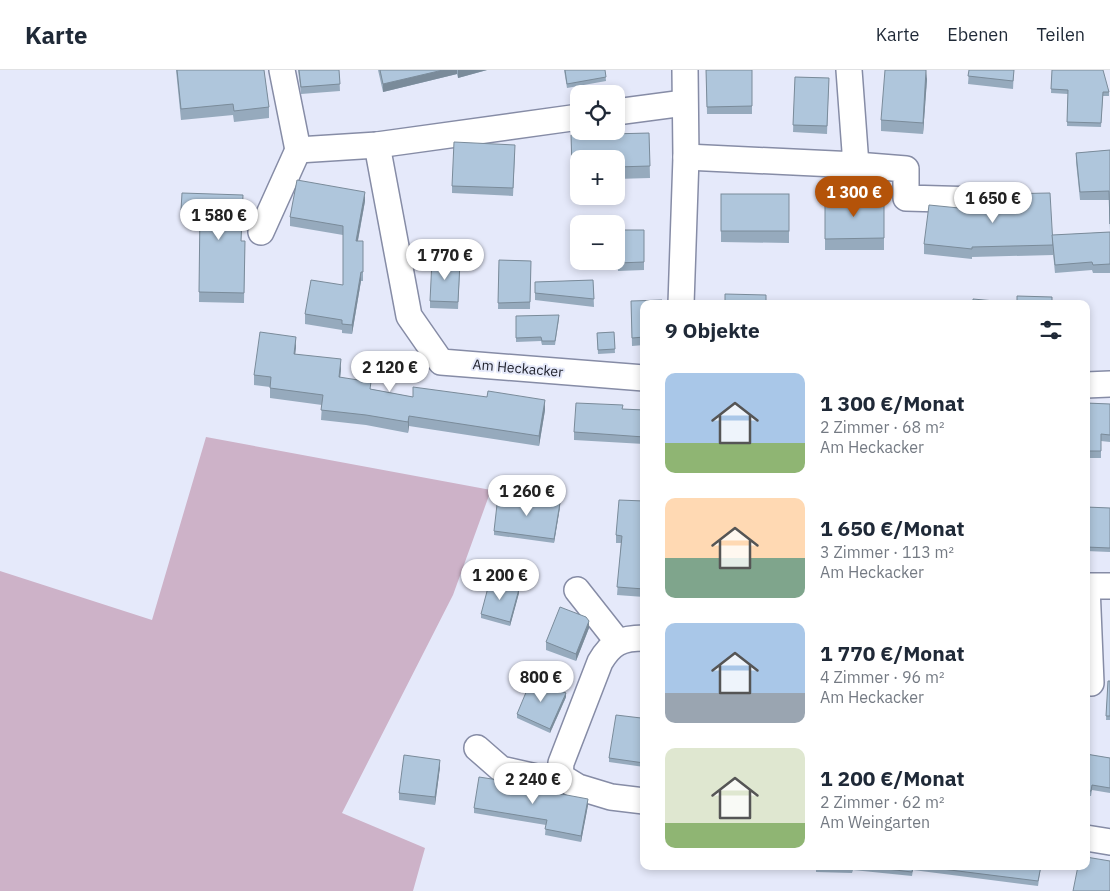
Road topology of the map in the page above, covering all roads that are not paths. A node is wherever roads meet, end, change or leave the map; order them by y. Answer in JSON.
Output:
{"nodes":[{"id":1,"x":282,"y":70,"type":"edge"},
{"id":2,"x":685,"y":70,"type":"edge"},
{"id":3,"x":848,"y":70,"type":"edge"},
{"id":4,"x":684,"y":103,"type":"junction"},
{"id":5,"x":625,"y":111,"type":"edge"},
{"id":6,"x":570,"y":118,"type":"edge"},
{"id":7,"x":377,"y":145,"type":"junction"},
{"id":8,"x":298,"y":150,"type":"junction"},
{"id":9,"x":686,"y":156,"type":"junction"},
{"id":10,"x":856,"y":165,"type":"junction"},
{"id":11,"x":978,"y":200,"type":"dead end"},
{"id":12,"x":261,"y":232,"type":"dead end"},
{"id":13,"x":681,"y":300,"type":"edge"},
{"id":14,"x":640,"y":378,"type":"edge"},
{"id":15,"x":1090,"y":384,"type":"edge"},
{"id":16,"x":1110,"y":384,"type":"edge"},
{"id":17,"x":1095,"y":586,"type":"edge"},
{"id":18,"x":577,"y":590,"type":"dead end"},
{"id":19,"x":640,"y":638,"type":"edge"},
{"id":20,"x":618,"y":642,"type":"junction"},
{"id":21,"x":1091,"y":683,"type":"dead end"},
{"id":22,"x":477,"y":748,"type":"dead end"},
{"id":23,"x":560,"y":776,"type":"junction"},
{"id":24,"x":640,"y":801,"type":"edge"},
{"id":25,"x":1090,"y":839,"type":"edge"},
{"id":26,"x":1110,"y":842,"type":"edge"}],
"edges":[{"from":1,"to":8,"type":"street"},
{"from":2,"to":4,"type":"street"},
{"from":3,"to":10,"type":"street"},
{"from":4,"to":5,"type":"street"},
{"from":4,"to":9,"type":"street"},
{"from":6,"to":7,"type":"street"},
{"from":7,"to":8,"type":"street"},
{"from":7,"to":14,"type":"street","name":"Am Heckacker"},
{"from":8,"to":12,"type":"street"},
{"from":9,"to":10,"type":"street"},
{"from":9,"to":13,"type":"street"},
{"from":10,"to":11,"type":"street"},
{"from":15,"to":16,"type":"street"},
{"from":17,"to":21,"type":"street"},
{"from":18,"to":20,"type":"street"},
{"from":19,"to":20,"type":"street"},
{"from":20,"to":23,"type":"street"},
{"from":22,"to":23,"type":"street"},
{"from":23,"to":24,"type":"street"},
{"from":25,"to":26,"type":"street"}]}
